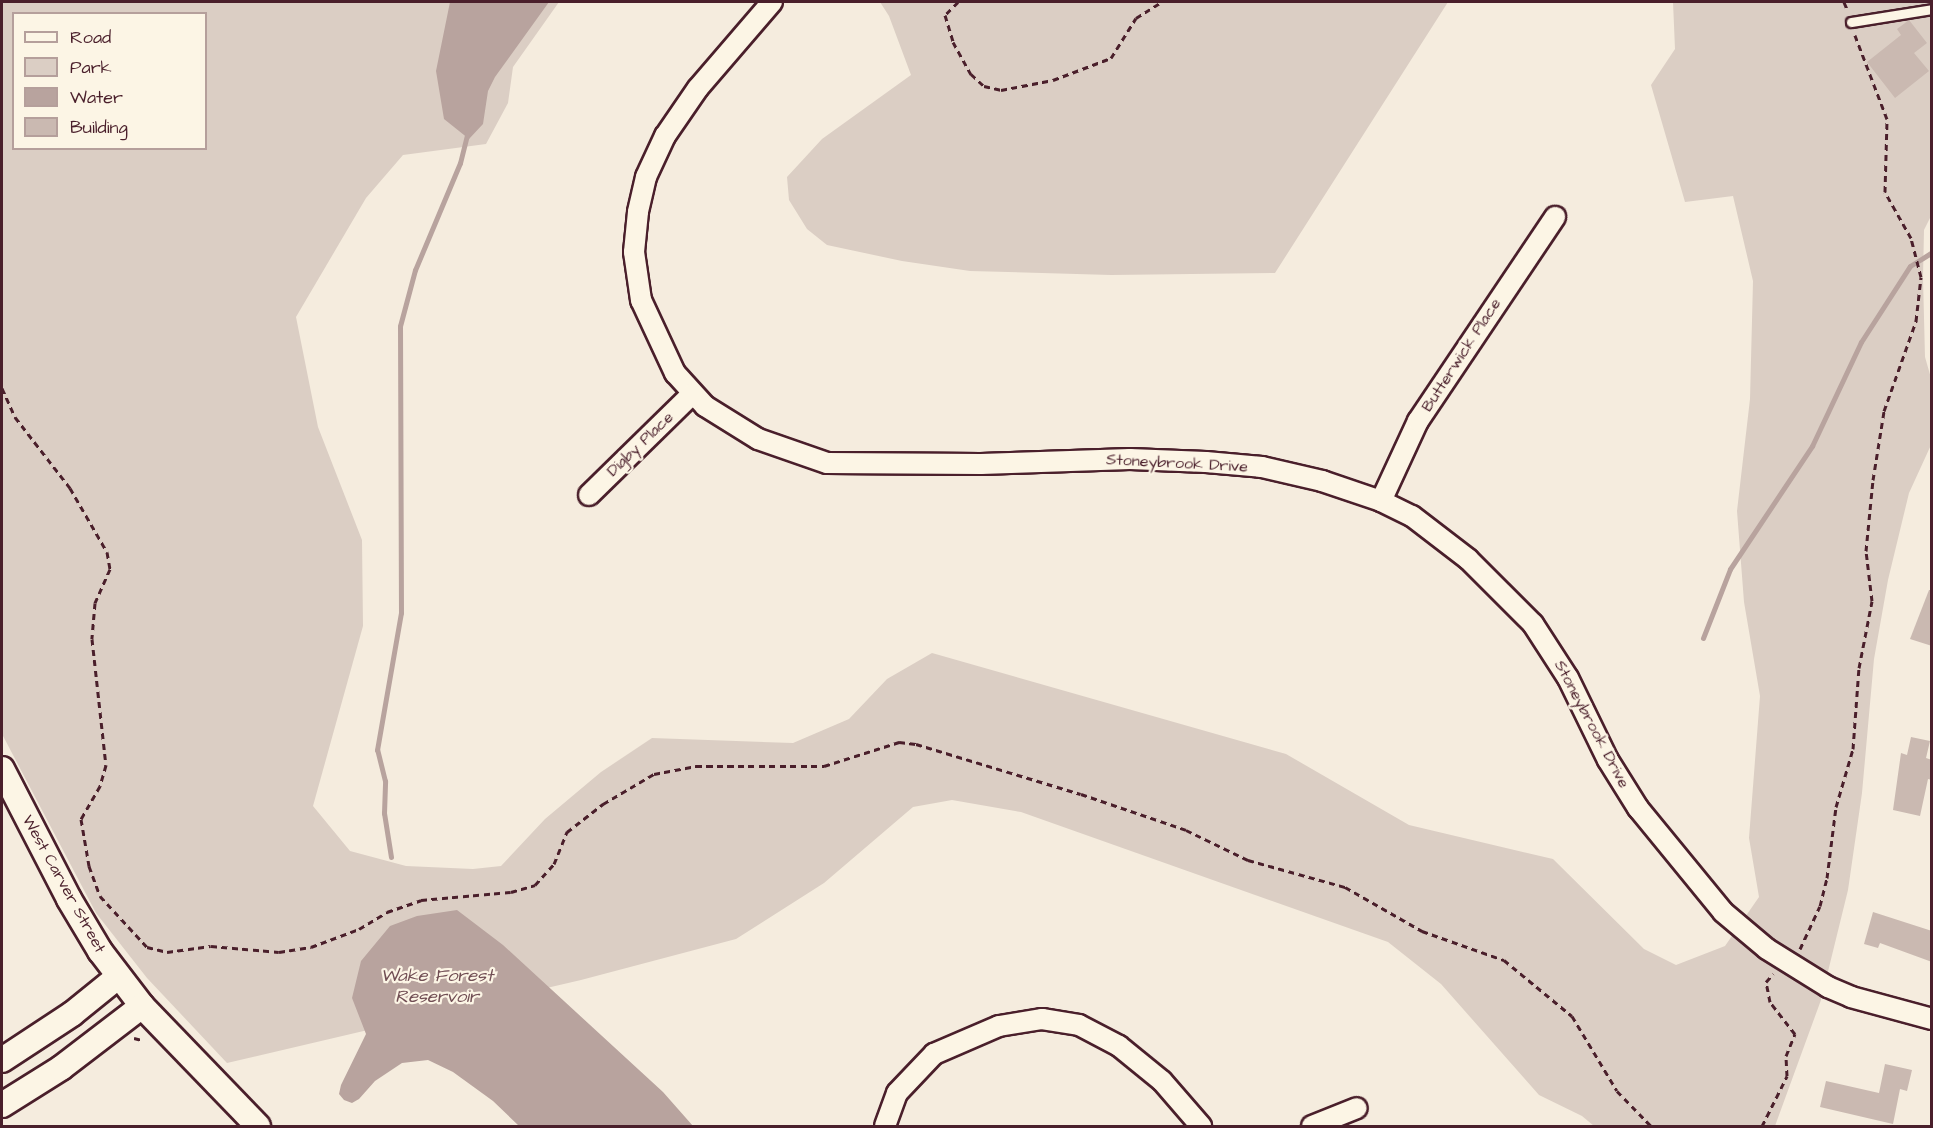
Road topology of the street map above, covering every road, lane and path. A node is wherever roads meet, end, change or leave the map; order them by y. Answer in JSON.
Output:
{"nodes":[{"id":1,"x":772,"y":2,"type":"edge"},
{"id":2,"x":958,"y":2,"type":"edge"},
{"id":3,"x":1162,"y":2,"type":"edge"},
{"id":4,"x":1844,"y":2,"type":"edge"},
{"id":5,"x":1932,"y":9,"type":"edge"},
{"id":6,"x":1851,"y":22,"type":"junction"},
{"id":7,"x":1555,"y":217,"type":"dead end"},
{"id":8,"x":2,"y":388,"type":"edge"},
{"id":9,"x":692,"y":394,"type":"junction"},
{"id":10,"x":589,"y":495,"type":"dead end"},
{"id":11,"x":1381,"y":501,"type":"junction"},
{"id":12,"x":2,"y":769,"type":"edge"},
{"id":13,"x":1787,"y":963,"type":"junction"},
{"id":14,"x":119,"y":976,"type":"junction"},
{"id":15,"x":142,"y":1006,"type":"junction"},
{"id":16,"x":1932,"y":1019,"type":"edge"},
{"id":17,"x":2,"y":1060,"type":"edge"},
{"id":18,"x":2,"y":1105,"type":"edge"},
{"id":19,"x":1357,"y":1108,"type":"dead end"},
{"id":20,"x":258,"y":1126,"type":"edge"},
{"id":21,"x":885,"y":1126,"type":"edge"},
{"id":22,"x":1201,"y":1126,"type":"edge"},
{"id":23,"x":1312,"y":1126,"type":"edge"},
{"id":24,"x":1651,"y":1126,"type":"edge"},
{"id":25,"x":1762,"y":1126,"type":"edge"}],
"edges":[{"from":1,"to":9,"type":"street","name":"Stoneybrook Drive"},
{"from":2,"to":3,"type":"path"},
{"from":4,"to":6,"type":"path"},
{"from":5,"to":6,"type":"lane"},
{"from":6,"to":13,"type":"path"},
{"from":7,"to":11,"type":"street","name":"Butterwick Place"},
{"from":8,"to":24,"type":"path"},
{"from":9,"to":10,"type":"street","name":"Digby Place"},
{"from":9,"to":11,"type":"street","name":"Stoneybrook Drive"},
{"from":11,"to":13,"type":"street","name":"Stoneybrook Drive"},
{"from":12,"to":14,"type":"street","name":"West Carver Street"},
{"from":13,"to":16,"type":"street","name":"Stoneybrook Drive"},
{"from":13,"to":25,"type":"path"},
{"from":14,"to":15,"type":"street","name":"West Carver Street"},
{"from":14,"to":17,"type":"street"},
{"from":15,"to":18,"type":"street"},
{"from":15,"to":20,"type":"street","name":"West Carver Street"},
{"from":19,"to":23,"type":"street"},
{"from":21,"to":22,"type":"street"}]}
